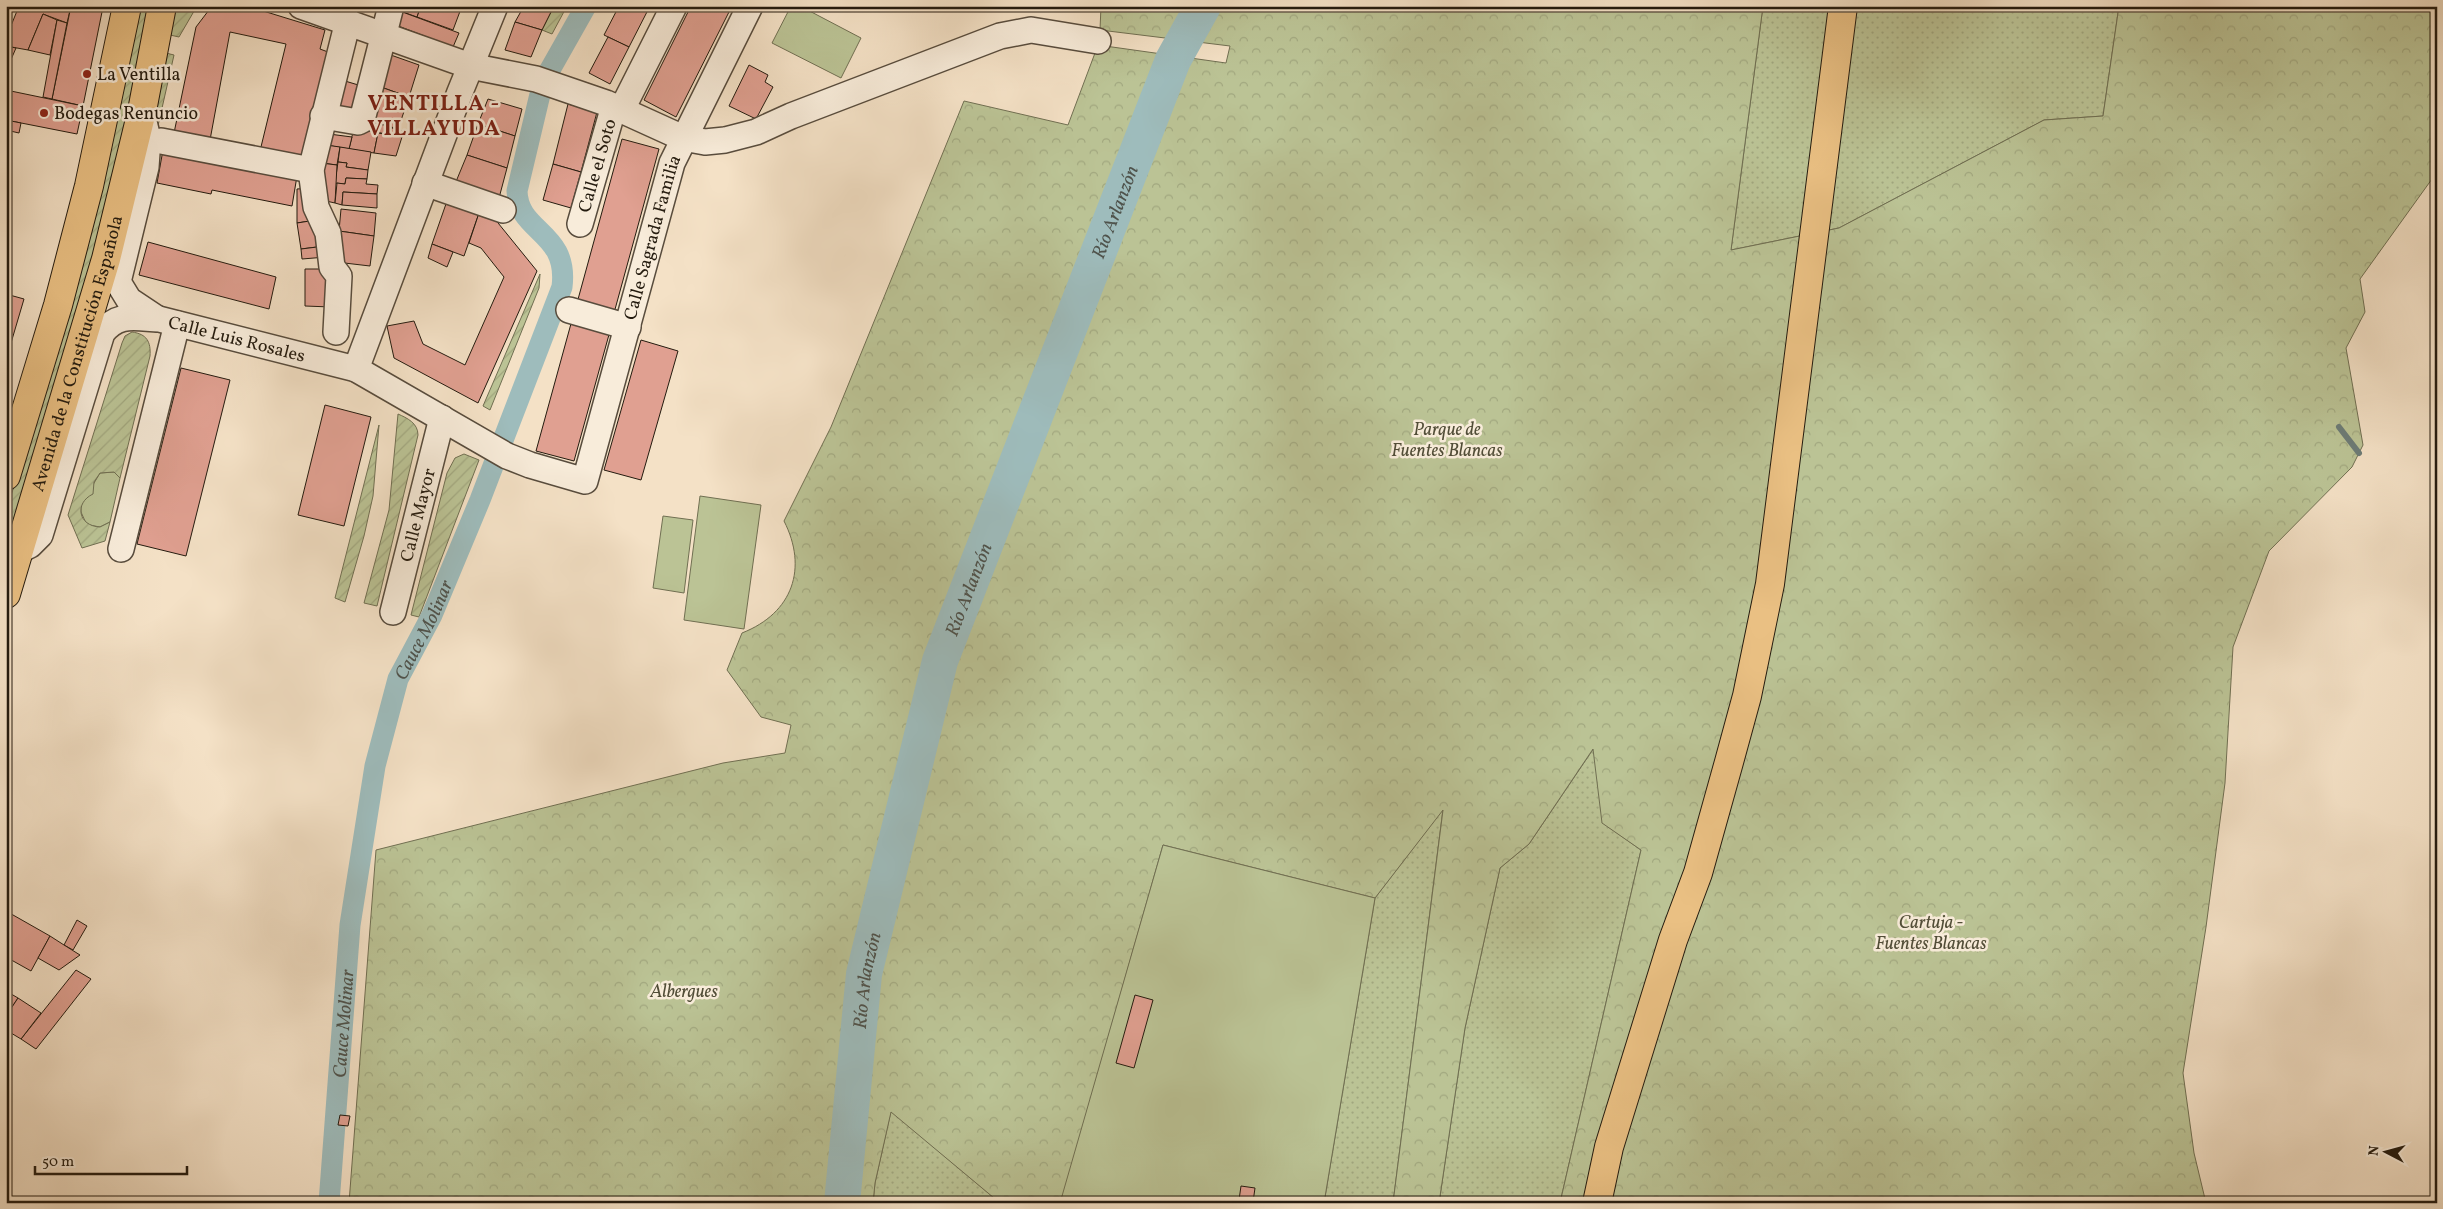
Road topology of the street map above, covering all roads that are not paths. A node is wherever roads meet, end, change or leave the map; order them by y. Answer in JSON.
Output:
{"nodes":[{"id":1,"x":127,"y":6,"type":"edge"},
{"id":2,"x":162,"y":6,"type":"edge"},
{"id":3,"x":301,"y":6,"type":"edge"},
{"id":4,"x":391,"y":6,"type":"edge"},
{"id":5,"x":495,"y":6,"type":"edge"},
{"id":6,"x":674,"y":6,"type":"edge"},
{"id":7,"x":750,"y":6,"type":"edge"},
{"id":8,"x":1843,"y":6,"type":"edge"},
{"id":9,"x":348,"y":22,"type":"junction"},
{"id":10,"x":383,"y":34,"type":"junction"},
{"id":11,"x":1098,"y":41,"type":"dead end"},
{"id":12,"x":470,"y":66,"type":"junction"},
{"id":13,"x":618,"y":108,"type":"junction"},
{"id":14,"x":142,"y":111,"type":"junction"},
{"id":15,"x":323,"y":116,"type":"junction"},
{"id":16,"x":683,"y":138,"type":"junction"},
{"id":17,"x":161,"y":141,"type":"dead end"},
{"id":18,"x":311,"y":170,"type":"junction"},
{"id":19,"x":425,"y":183,"type":"junction"},
{"id":20,"x":503,"y":210,"type":"dead end"},
{"id":21,"x":580,"y":224,"type":"dead end"},
{"id":22,"x":569,"y":310,"type":"dead end"},
{"id":23,"x":168,"y":322,"type":"junction"},
{"id":24,"x":628,"y":327,"type":"junction"},
{"id":25,"x":336,"y":332,"type":"dead end"},
{"id":26,"x":356,"y":369,"type":"junction"},
{"id":27,"x":442,"y":418,"type":"junction"},
{"id":28,"x":12,"y":430,"type":"edge"},
{"id":29,"x":6,"y":476,"type":"edge"},
{"id":30,"x":585,"y":481,"type":"joint"},
{"id":31,"x":122,"y":549,"type":"dead end"},
{"id":32,"x":20,"y":550,"type":"junction"},
{"id":33,"x":6,"y":594,"type":"edge"},
{"id":34,"x":393,"y":612,"type":"dead end"},
{"id":35,"x":1596,"y":1203,"type":"edge"}],
"edges":[{"from":1,"to":28,"type":"main road","name":"Avenida de la Constitución Española"},
{"from":2,"to":14,"type":"main road","name":"Avenida de la Constitución Española"},
{"from":3,"to":9,"type":"street"},
{"from":4,"to":10,"type":"street"},
{"from":5,"to":12,"type":"street"},
{"from":6,"to":13,"type":"street","name":"Calle el Soto"},
{"from":7,"to":16,"type":"street","name":"Calle Sagrada Familia"},
{"from":8,"to":35,"type":"main road"},
{"from":9,"to":10,"type":"street"},
{"from":9,"to":15,"type":"street"},
{"from":10,"to":12,"type":"street"},
{"from":10,"to":15,"type":"street"},
{"from":11,"to":16,"type":"street"},
{"from":12,"to":13,"type":"street"},
{"from":12,"to":19,"type":"street"},
{"from":13,"to":16,"type":"street"},
{"from":13,"to":21,"type":"street","name":"Calle el Soto"},
{"from":14,"to":23,"type":"street","name":"Avenida de la Constitución Española"},
{"from":14,"to":32,"type":"main road","name":"Avenida de la Constitución Española"},
{"from":15,"to":18,"type":"street"},
{"from":16,"to":24,"type":"street","name":"Calle Sagrada Familia"},
{"from":17,"to":18,"type":"street"},
{"from":18,"to":25,"type":"street"},
{"from":19,"to":20,"type":"street"},
{"from":19,"to":26,"type":"street"},
{"from":22,"to":24,"type":"street"},
{"from":23,"to":26,"type":"street","name":"Calle Luis Rosales"},
{"from":23,"to":31,"type":"street"},
{"from":23,"to":32,"type":"street","name":"Calle Luis Rosales"},
{"from":24,"to":30,"type":"street","name":"Calle Sagrada Familia"},
{"from":26,"to":27,"type":"street","name":"Calle Luis Rosales"},
{"from":27,"to":30,"type":"street","name":"Calle Luis Rosales"},
{"from":27,"to":34,"type":"street","name":"Calle Mayor"},
{"from":28,"to":29,"type":"main road","name":"Avenida de la Constitución Española"},
{"from":32,"to":33,"type":"main road","name":"Avenida de la Constitución Española"}]}
